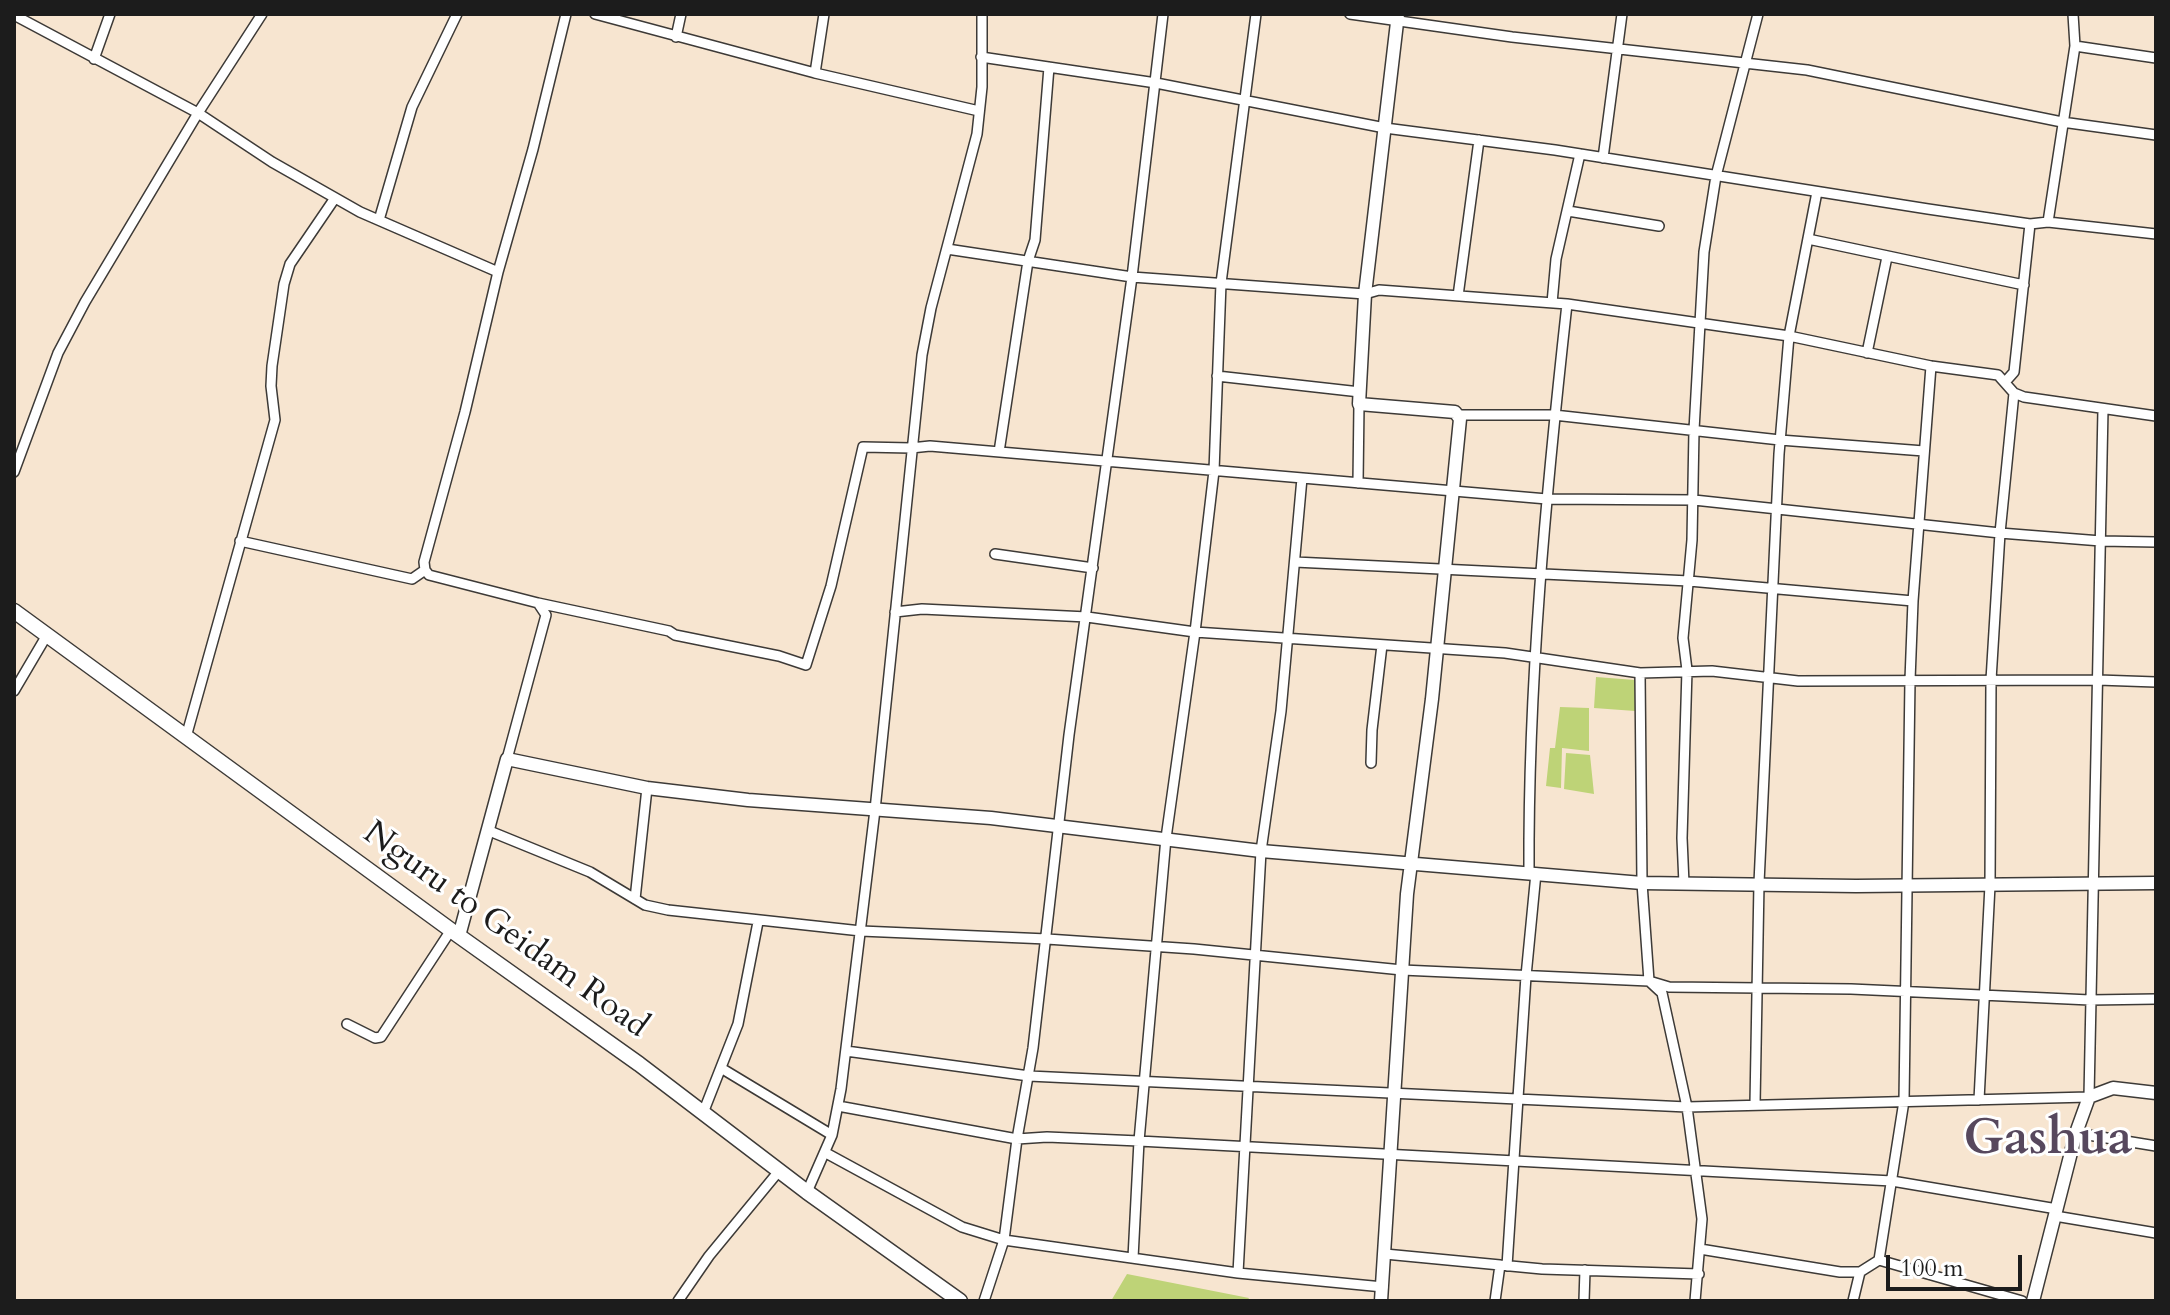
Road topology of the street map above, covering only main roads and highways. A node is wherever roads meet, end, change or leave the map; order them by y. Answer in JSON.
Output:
{"nodes":[{"id":1,"x":14,"y":611,"type":"edge"},
{"id":2,"x":960,"y":1301,"type":"edge"}],
"edges":[{"from":1,"to":2,"type":"main road","name":"Nguru to Geidam Road"}]}
